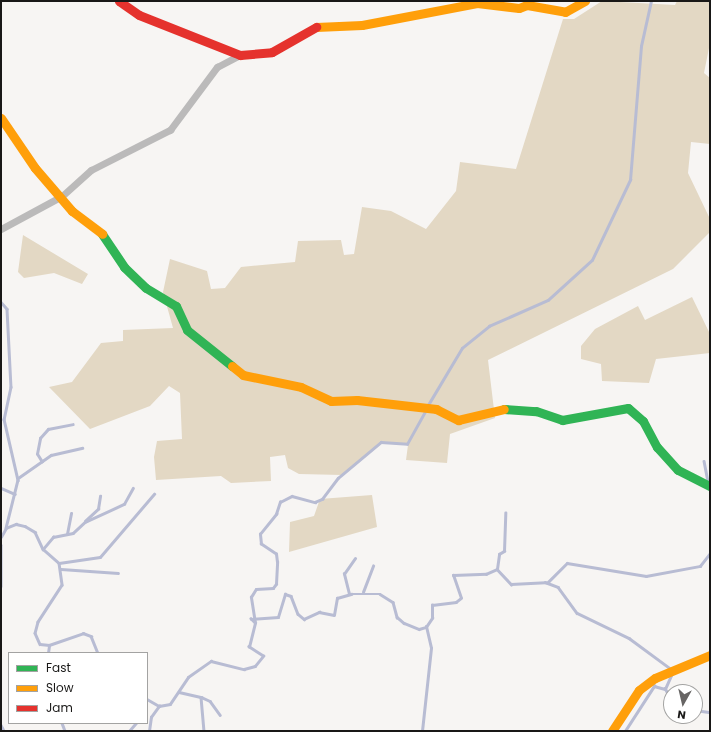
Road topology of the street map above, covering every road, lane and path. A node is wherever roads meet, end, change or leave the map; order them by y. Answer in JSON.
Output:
{"nodes":[{"id":1,"x":119,"y":1,"type":"edge"},
{"id":2,"x":585,"y":1,"type":"edge"},
{"id":3,"x":240,"y":55,"type":"junction"},
{"id":4,"x":1,"y":118,"type":"edge"},
{"id":5,"x":60,"y":198,"type":"junction"},
{"id":6,"x":1,"y":229,"type":"edge"},
{"id":7,"x":710,"y":486,"type":"edge"},
{"id":8,"x":710,"y":655,"type":"edge"},
{"id":9,"x":612,"y":731,"type":"edge"}],
"edges":[{"from":1,"to":3,"type":"street"},
{"from":2,"to":3,"type":"street"},
{"from":3,"to":5,"type":"street"},
{"from":4,"to":5,"type":"street"},
{"from":5,"to":6,"type":"street"},
{"from":5,"to":7,"type":"street"},
{"from":8,"to":9,"type":"street"}]}
